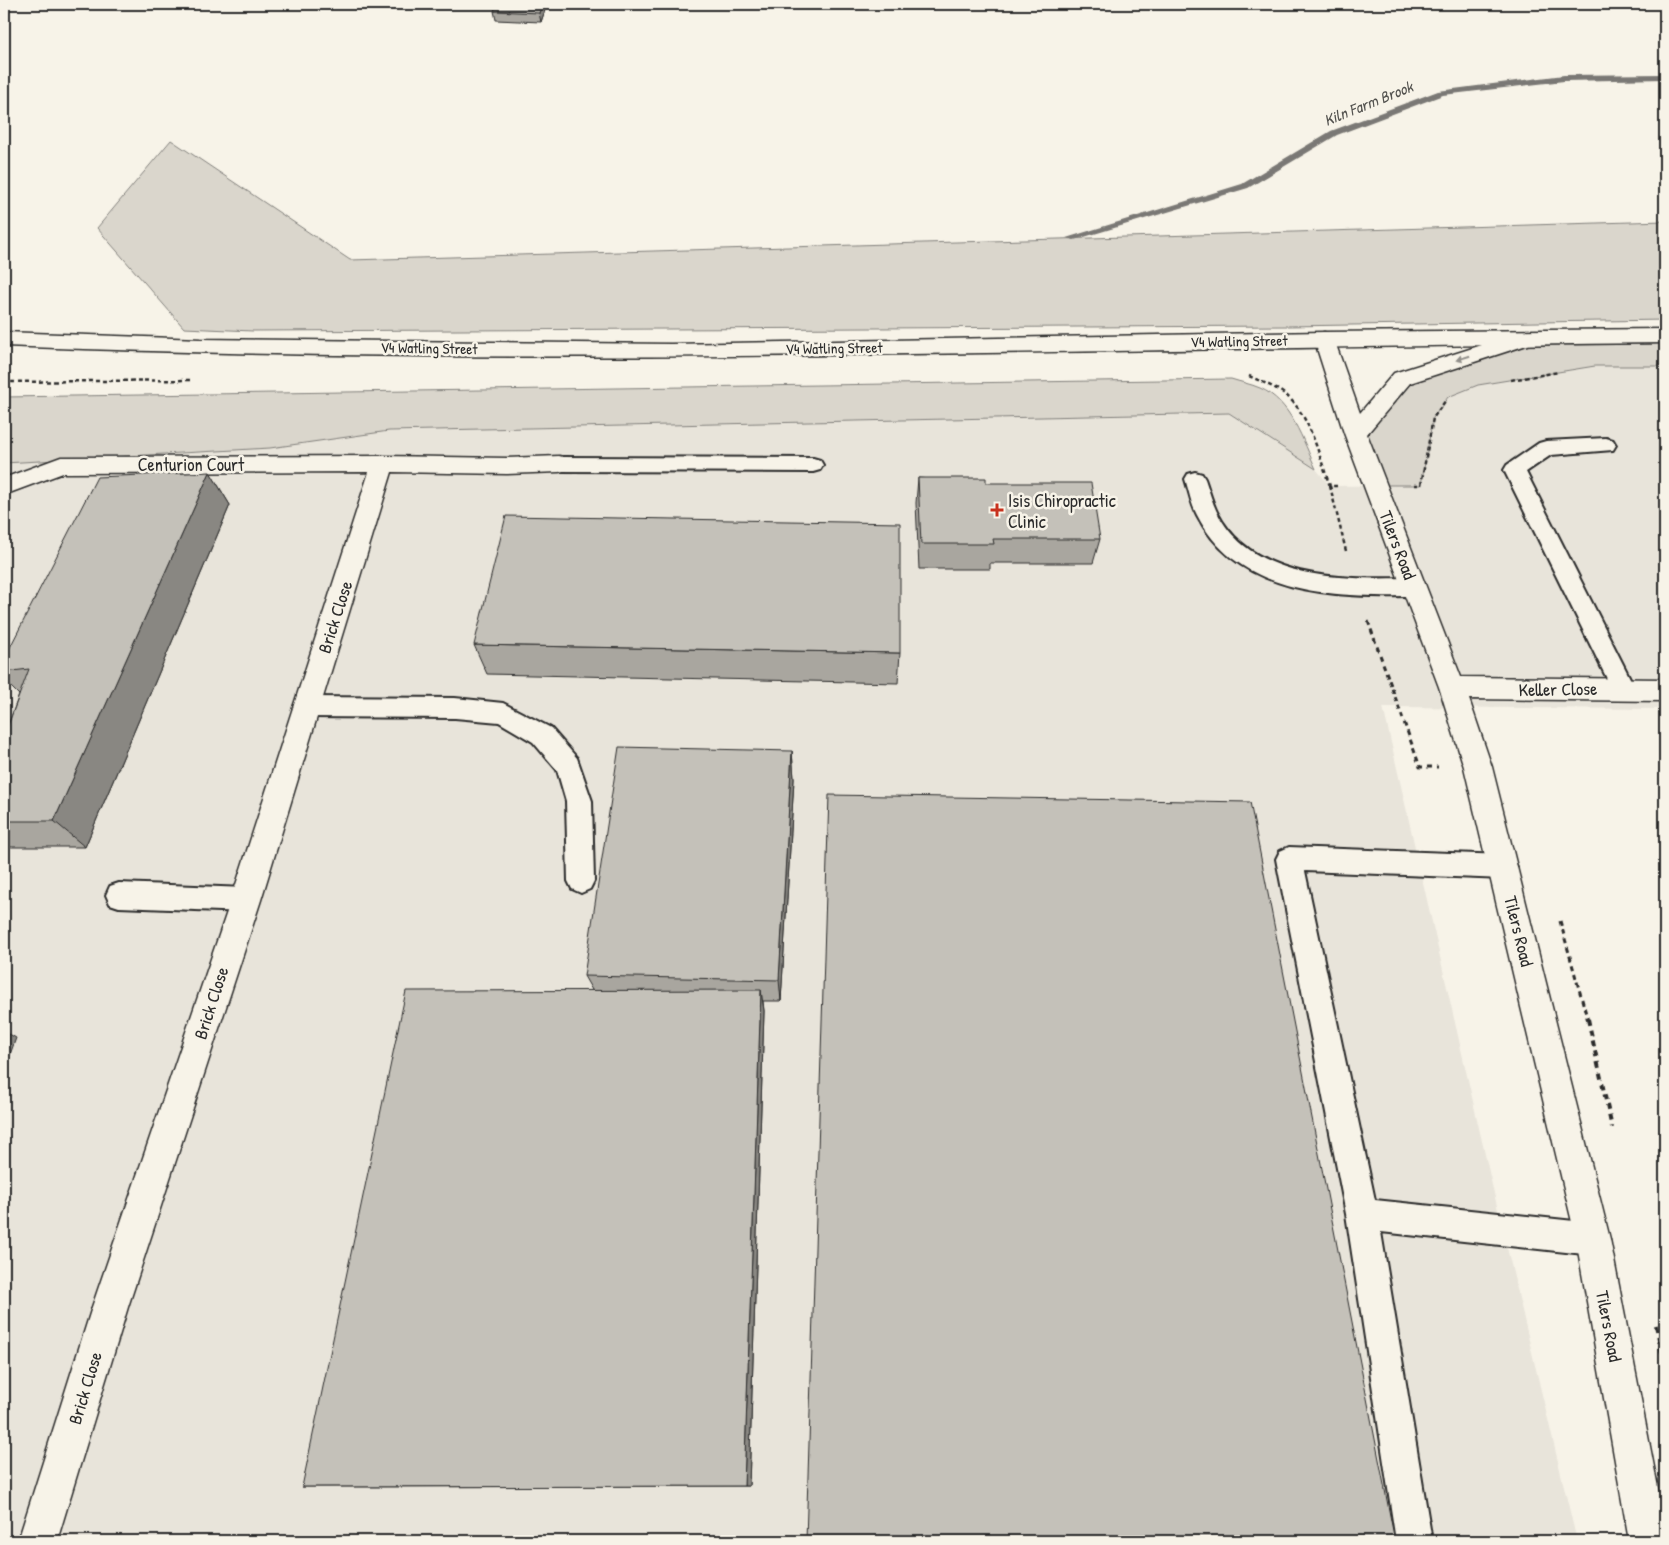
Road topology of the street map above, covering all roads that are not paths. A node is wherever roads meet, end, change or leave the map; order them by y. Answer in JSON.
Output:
{"nodes":[{"id":1,"x":1665,"y":336,"type":"edge"},
{"id":2,"x":1526,"y":338,"type":"junction"},
{"id":3,"x":4,"y":339,"type":"edge"},
{"id":4,"x":1324,"y":339,"type":"junction"},
{"id":5,"x":1356,"y":433,"type":"junction"},
{"id":6,"x":1606,"y":445,"type":"dead end"},
{"id":7,"x":383,"y":464,"type":"junction"},
{"id":8,"x":559,"y":464,"type":"joint"},
{"id":9,"x":813,"y":465,"type":"dead end"},
{"id":10,"x":1195,"y":479,"type":"dead end"},
{"id":11,"x":4,"y":487,"type":"edge"},
{"id":12,"x":1414,"y":588,"type":"junction"},
{"id":13,"x":1452,"y":686,"type":"junction"},
{"id":14,"x":1623,"y":688,"type":"junction"},
{"id":15,"x":1665,"y":690,"type":"edge"},
{"id":16,"x":306,"y":707,"type":"junction"},
{"id":17,"x":1504,"y":867,"type":"junction"},
{"id":18,"x":581,"y":881,"type":"dead end"},
{"id":19,"x":119,"y":895,"type":"dead end"},
{"id":20,"x":246,"y":900,"type":"junction"},
{"id":21,"x":1362,"y":1214,"type":"junction"},
{"id":22,"x":1593,"y":1239,"type":"junction"},
{"id":23,"x":37,"y":1541,"type":"edge"},
{"id":24,"x":1414,"y":1541,"type":"edge"},
{"id":25,"x":1649,"y":1541,"type":"edge"}],
"edges":[{"from":1,"to":2,"type":"street","name":"V4 Watling Street"},
{"from":2,"to":4,"type":"street","name":"V4 Watling Street"},
{"from":2,"to":5,"type":"street","one_way":true},
{"from":3,"to":4,"type":"street","name":"V4 Watling Street"},
{"from":4,"to":5,"type":"street","name":"Tilers Road"},
{"from":5,"to":12,"type":"street","name":"Tilers Road"},
{"from":6,"to":14,"type":"lane"},
{"from":7,"to":8,"type":"street","name":"Centurion Court"},
{"from":7,"to":11,"type":"street","name":"Centurion Court"},
{"from":7,"to":16,"type":"street","name":"Brick Close"},
{"from":8,"to":9,"type":"lane"},
{"from":10,"to":12,"type":"lane"},
{"from":12,"to":13,"type":"street","name":"Tilers Road"},
{"from":13,"to":14,"type":"street","name":"Keller Close"},
{"from":13,"to":17,"type":"street","name":"Tilers Road"},
{"from":14,"to":15,"type":"street","name":"Keller Close"},
{"from":16,"to":18,"type":"lane"},
{"from":16,"to":20,"type":"street","name":"Brick Close"},
{"from":17,"to":21,"type":"lane"},
{"from":17,"to":22,"type":"street","name":"Tilers Road"},
{"from":19,"to":20,"type":"lane"},
{"from":20,"to":23,"type":"street","name":"Brick Close"},
{"from":21,"to":22,"type":"lane"},
{"from":21,"to":24,"type":"lane"},
{"from":22,"to":25,"type":"street","name":"Tilers Road"}]}
